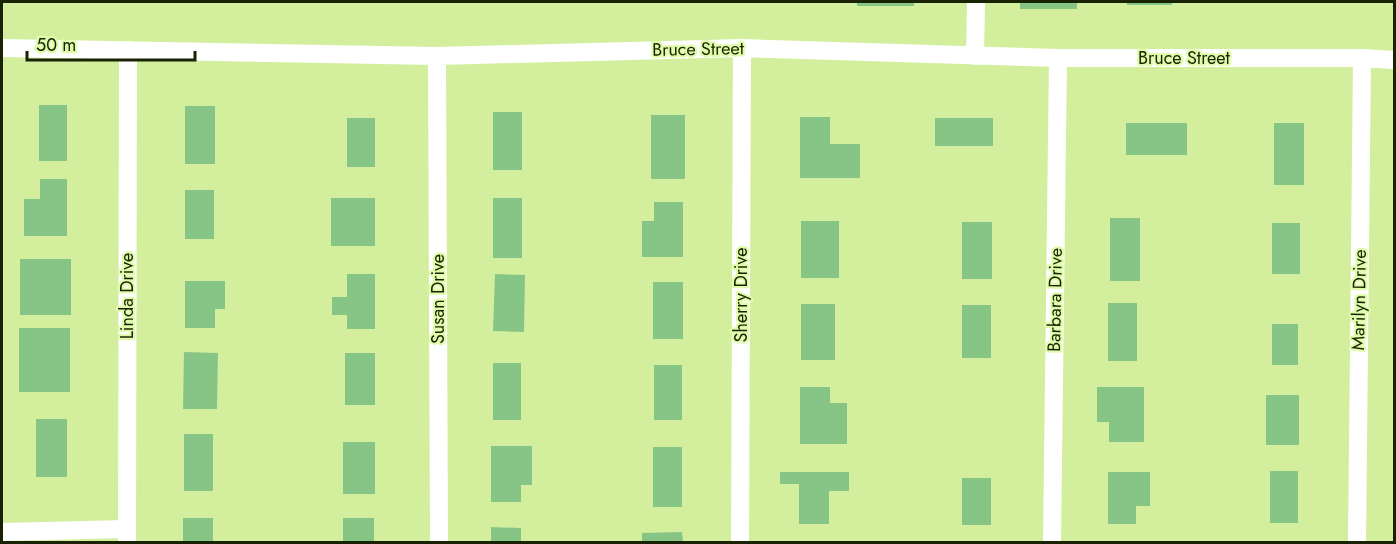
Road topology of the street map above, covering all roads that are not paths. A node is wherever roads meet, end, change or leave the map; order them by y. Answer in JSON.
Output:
{"nodes":[{"id":1,"x":976,"y":2,"type":"edge"},
{"id":2,"x":2,"y":48,"type":"edge"},
{"id":3,"x":742,"y":48,"type":"junction"},
{"id":4,"x":128,"y":50,"type":"junction"},
{"id":5,"x":437,"y":56,"type":"junction"},
{"id":6,"x":975,"y":56,"type":"junction"},
{"id":7,"x":1058,"y":58,"type":"junction"},
{"id":8,"x":1362,"y":58,"type":"junction"},
{"id":9,"x":1395,"y":60,"type":"edge"},
{"id":10,"x":2,"y":532,"type":"edge"},
{"id":11,"x":127,"y":536,"type":"edge"},
{"id":12,"x":439,"y":543,"type":"edge"},
{"id":13,"x":740,"y":543,"type":"edge"},
{"id":14,"x":1052,"y":543,"type":"edge"},
{"id":15,"x":1357,"y":543,"type":"edge"}],
"edges":[{"from":1,"to":6,"type":"street"},
{"from":2,"to":4,"type":"street","name":"Bruce Street"},
{"from":3,"to":5,"type":"street","name":"Bruce Street"},
{"from":3,"to":6,"type":"street","name":"Bruce Street"},
{"from":3,"to":13,"type":"street","name":"Sherry Drive"},
{"from":4,"to":5,"type":"street","name":"Bruce Street"},
{"from":4,"to":11,"type":"street","name":"Linda Drive"},
{"from":5,"to":12,"type":"street","name":"Susan Drive"},
{"from":6,"to":7,"type":"street","name":"Bruce Street"},
{"from":7,"to":8,"type":"street","name":"Bruce Street"},
{"from":7,"to":14,"type":"street","name":"Barbara Drive"},
{"from":8,"to":9,"type":"street","name":"Bruce Street"},
{"from":8,"to":15,"type":"street","name":"Marilyn Drive"},
{"from":10,"to":11,"type":"street"}]}
